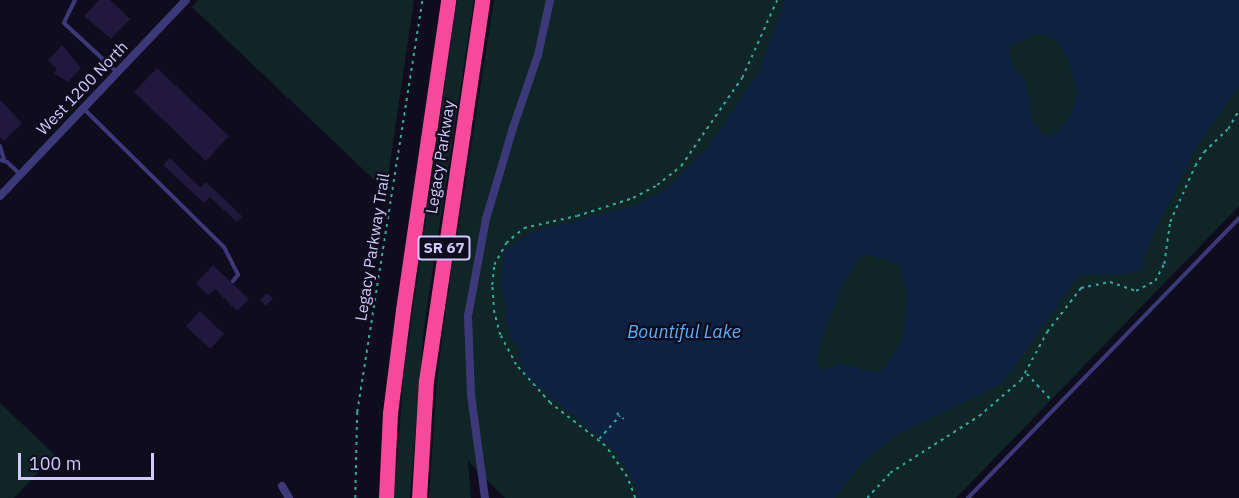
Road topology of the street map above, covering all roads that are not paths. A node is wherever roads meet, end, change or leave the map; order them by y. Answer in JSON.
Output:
{"nodes":[{"id":1,"x":75,"y":0,"type":"edge"},
{"id":2,"x":186,"y":0,"type":"edge"},
{"id":3,"x":448,"y":0,"type":"edge"},
{"id":4,"x":482,"y":0,"type":"edge"},
{"id":5,"x":550,"y":0,"type":"edge"},
{"id":6,"x":117,"y":73,"type":"junction"},
{"id":7,"x":83,"y":109,"type":"junction"},
{"id":8,"x":0,"y":146,"type":"edge"},
{"id":9,"x":2,"y":160,"type":"edge"},
{"id":10,"x":21,"y":174,"type":"junction"},
{"id":11,"x":0,"y":196,"type":"edge"},
{"id":12,"x":1239,"y":218,"type":"edge"},
{"id":13,"x":233,"y":281,"type":"dead end"},
{"id":14,"x":282,"y":486,"type":"dead end"},
{"id":15,"x":289,"y":498,"type":"edge"},
{"id":16,"x":386,"y":498,"type":"edge"},
{"id":17,"x":419,"y":498,"type":"edge"},
{"id":18,"x":485,"y":498,"type":"edge"},
{"id":19,"x":968,"y":498,"type":"edge"}],
"edges":[{"from":1,"to":6,"type":"lane"},
{"from":2,"to":6,"type":"street","name":"West 1200 North"},
{"from":3,"to":16,"type":"highway","name":"Legacy Parkway","number":"SR 67"},
{"from":4,"to":17,"type":"highway","name":"Legacy Parkway","number":"SR 67"},
{"from":5,"to":18,"type":"street"},
{"from":6,"to":7,"type":"street","name":"West 1200 North"},
{"from":7,"to":10,"type":"street","name":"West 1200 North"},
{"from":7,"to":13,"type":"lane"},
{"from":8,"to":9,"type":"lane"},
{"from":9,"to":10,"type":"lane"},
{"from":10,"to":11,"type":"street","name":"West 1200 North"},
{"from":12,"to":19,"type":"lane"},
{"from":14,"to":15,"type":"street"}]}
